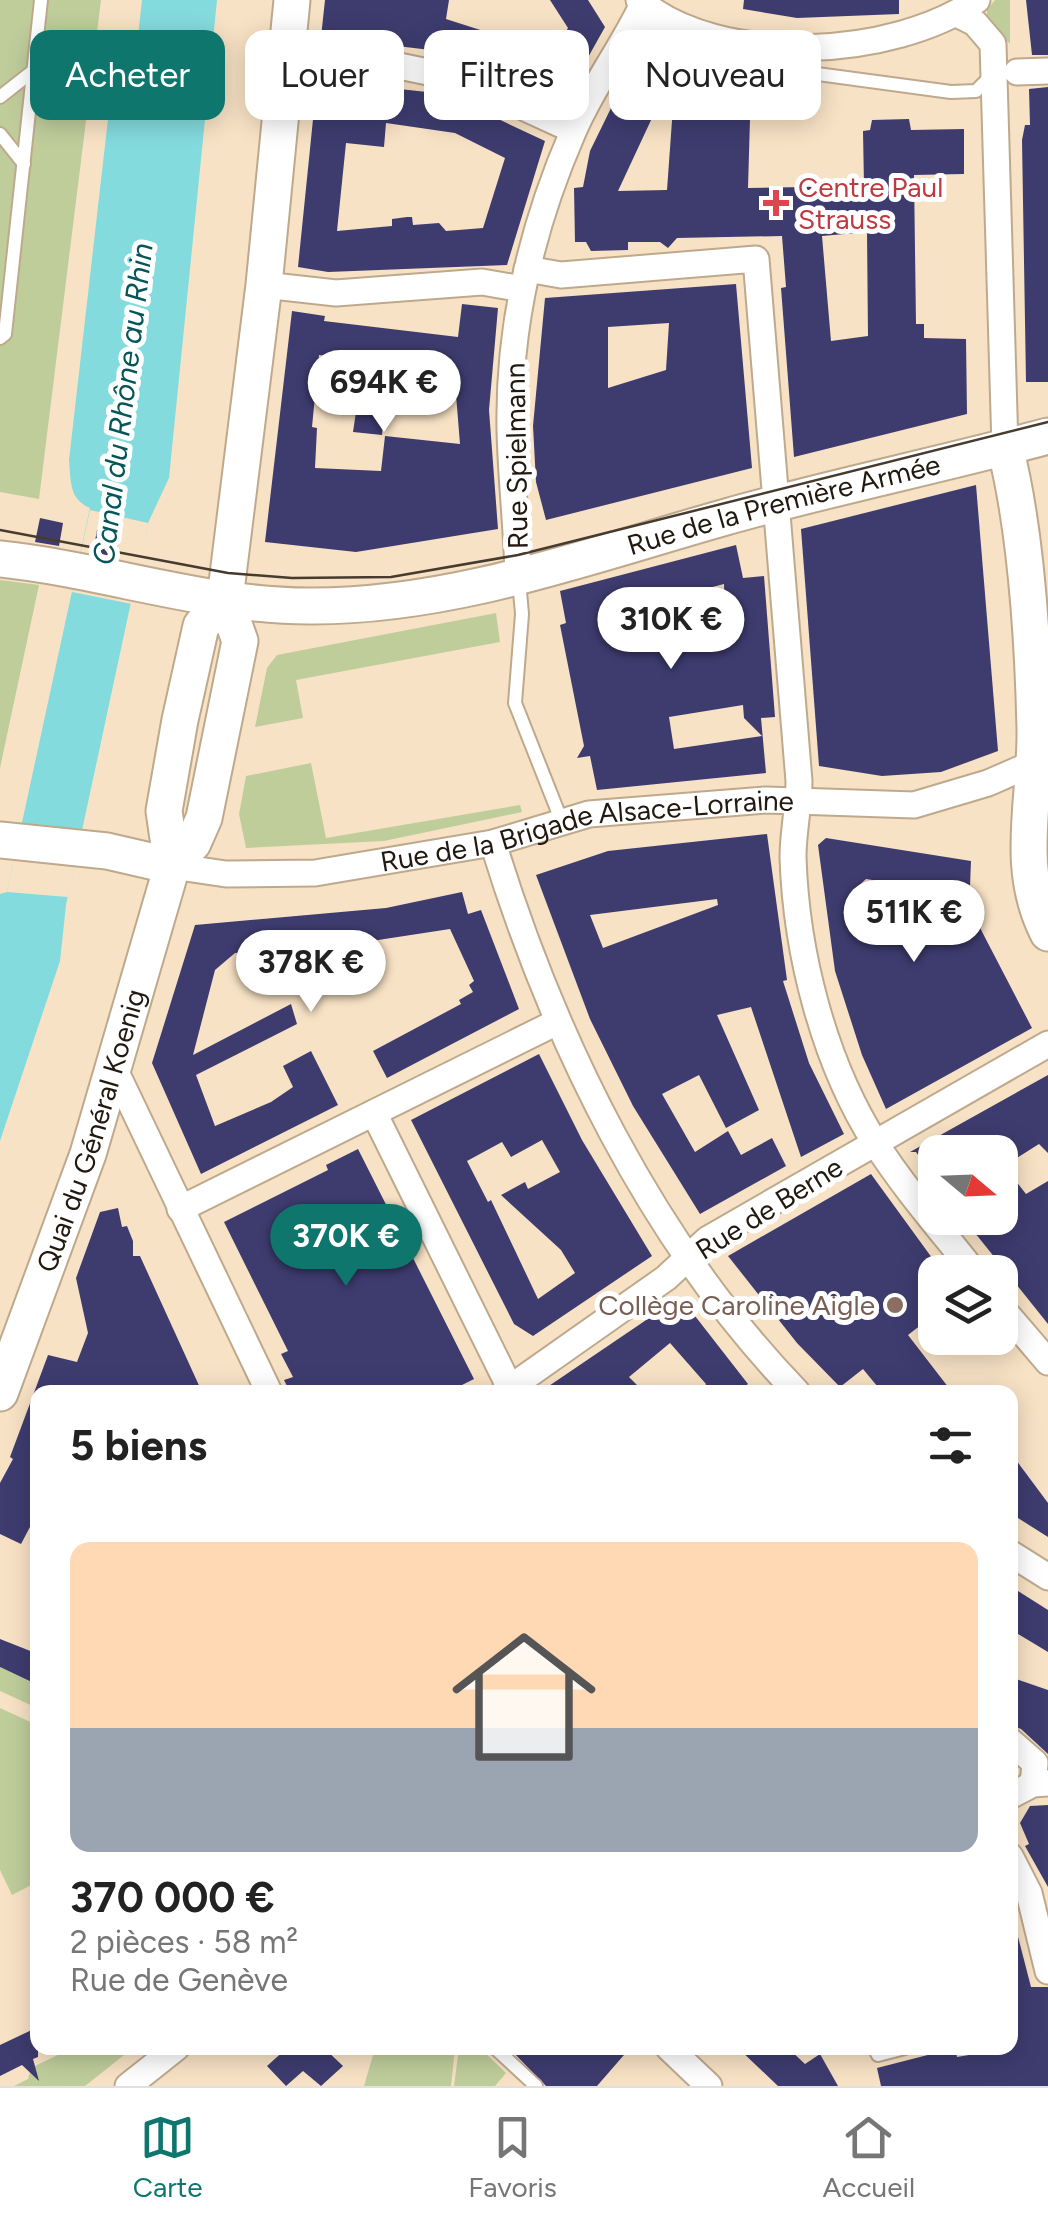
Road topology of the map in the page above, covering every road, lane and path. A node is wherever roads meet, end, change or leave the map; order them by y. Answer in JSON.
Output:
{"nodes":[{"id":1,"x":41,"y":0,"type":"edge"},
{"id":2,"x":292,"y":0,"type":"edge"},
{"id":3,"x":967,"y":7,"type":"edge"},
{"id":4,"x":639,"y":8,"type":"edge"},
{"id":5,"x":38,"y":30,"type":"edge"},
{"id":6,"x":289,"y":30,"type":"edge"},
{"id":7,"x":404,"y":68,"type":"edge"},
{"id":8,"x":1048,"y":71,"type":"edge"},
{"id":9,"x":30,"y":73,"type":"edge"},
{"id":10,"x":1005,"y":73,"type":"junction"},
{"id":11,"x":0,"y":97,"type":"edge"},
{"id":12,"x":30,"y":102,"type":"edge"},
{"id":13,"x":280,"y":120,"type":"edge"},
{"id":14,"x":574,"y":130,"type":"junction"},
{"id":15,"x":0,"y":134,"type":"edge"},
{"id":16,"x":24,"y":164,"type":"junction"},
{"id":17,"x":6,"y":265,"type":"edge"},
{"id":18,"x":525,"y":279,"type":"junction"},
{"id":19,"x":264,"y":286,"type":"junction"},
{"id":20,"x":0,"y":338,"type":"edge"},
{"id":21,"x":1048,"y":436,"type":"edge"},
{"id":22,"x":1005,"y":447,"type":"junction"},
{"id":23,"x":776,"y":503,"type":"junction"},
{"id":24,"x":0,"y":562,"type":"edge"},
{"id":25,"x":518,"y":576,"type":"junction"},
{"id":26,"x":224,"y":599,"type":"junction"},
{"id":27,"x":1041,"y":724,"type":"edge"},
{"id":28,"x":1034,"y":763,"type":"junction"},
{"id":29,"x":799,"y":799,"type":"junction"},
{"id":30,"x":562,"y":822,"type":"junction"},
{"id":31,"x":0,"y":840,"type":"edge"},
{"id":32,"x":493,"y":844,"type":"junction"},
{"id":33,"x":172,"y":866,"type":"junction"},
{"id":34,"x":1048,"y":933,"type":"edge"},
{"id":35,"x":556,"y":1022,"type":"junction"},
{"id":36,"x":1048,"y":1044,"type":"edge"},
{"id":37,"x":114,"y":1068,"type":"junction"},
{"id":38,"x":374,"y":1113,"type":"junction"},
{"id":39,"x":875,"y":1143,"type":"junction"},
{"id":40,"x":180,"y":1209,"type":"junction"},
{"id":41,"x":961,"y":1255,"type":"edge"},
{"id":42,"x":689,"y":1258,"type":"junction"},
{"id":43,"x":1018,"y":1327,"type":"edge"},
{"id":44,"x":1048,"y":1362,"type":"edge"},
{"id":45,"x":267,"y":1385,"type":"edge"},
{"id":46,"x":506,"y":1385,"type":"edge"},
{"id":47,"x":517,"y":1385,"type":"edge"},
{"id":48,"x":791,"y":1385,"type":"edge"},
{"id":49,"x":0,"y":1393,"type":"edge"},
{"id":50,"x":1018,"y":1559,"type":"edge"},
{"id":51,"x":1048,"y":1577,"type":"edge"},
{"id":52,"x":1018,"y":1748,"type":"edge"},
{"id":53,"x":1041,"y":1783,"type":"edge"},
{"id":54,"x":1018,"y":1872,"type":"edge"},
{"id":55,"x":1048,"y":1971,"type":"edge"},
{"id":56,"x":167,"y":2055,"type":"edge"},
{"id":57,"x":503,"y":2055,"type":"edge"},
{"id":58,"x":682,"y":2055,"type":"edge"},
{"id":59,"x":128,"y":2086,"type":"edge"},
{"id":60,"x":536,"y":2086,"type":"edge"},
{"id":61,"x":709,"y":2086,"type":"edge"}],
"edges":[{"from":1,"to":5,"type":"lane"},
{"from":2,"to":6,"type":"main road"},
{"from":3,"to":4,"type":"street"},
{"from":3,"to":10,"type":"street"},
{"from":4,"to":10,"type":"lane"},
{"from":4,"to":14,"type":"street","name":"Rue Spielmann"},
{"from":7,"to":14,"type":"street"},
{"from":8,"to":10,"type":"street"},
{"from":9,"to":11,"type":"lane"},
{"from":10,"to":22,"type":"street"},
{"from":12,"to":16,"type":"lane"},
{"from":13,"to":19,"type":"main road"},
{"from":14,"to":18,"type":"street","name":"Rue Spielmann"},
{"from":15,"to":16,"type":"lane"},
{"from":16,"to":17,"type":"lane"},
{"from":17,"to":20,"type":"lane"},
{"from":18,"to":19,"type":"street"},
{"from":18,"to":23,"type":"street"},
{"from":18,"to":25,"type":"street","name":"Rue Spielmann"},
{"from":19,"to":26,"type":"main road"},
{"from":21,"to":22,"type":"main road","name":"Rue de la Première Armée"},
{"from":22,"to":23,"type":"main road","name":"Rue de la Première Armée"},
{"from":22,"to":27,"type":"main road"},
{"from":23,"to":25,"type":"main road","name":"Rue de la Première Armée"},
{"from":23,"to":29,"type":"street"},
{"from":24,"to":26,"type":"main road","name":"Rue de la Première Armée"},
{"from":25,"to":26,"type":"main road","name":"Rue de la Première Armée"},
{"from":25,"to":30,"type":"lane"},
{"from":26,"to":33,"type":"main road","name":"Quai du Général Koenig"},
{"from":27,"to":28,"type":"main road"},
{"from":28,"to":29,"type":"street","name":"Rue de la Brigade Alsace-Lorraine"},
{"from":28,"to":34,"type":"main road"},
{"from":29,"to":30,"type":"street","name":"Rue de la Brigade Alsace-Lorraine"},
{"from":29,"to":39,"type":"street"},
{"from":30,"to":32,"type":"street","name":"Rue de la Brigade Alsace-Lorraine"},
{"from":31,"to":33,"type":"main road","name":"Rue de la Brigade Alsace-Lorraine"},
{"from":32,"to":33,"type":"street","name":"Rue de la Brigade Alsace-Lorraine"},
{"from":32,"to":35,"type":"street"},
{"from":33,"to":37,"type":"main road","name":"Quai du Général Koenig"},
{"from":35,"to":38,"type":"street"},
{"from":35,"to":42,"type":"street"},
{"from":36,"to":39,"type":"street","name":"Rue de Berne"},
{"from":37,"to":40,"type":"street"},
{"from":37,"to":49,"type":"main road","name":"Quai du Général Koenig"},
{"from":38,"to":40,"type":"street"},
{"from":38,"to":46,"type":"street"},
{"from":39,"to":41,"type":"street"},
{"from":39,"to":42,"type":"street","name":"Rue de Berne"},
{"from":40,"to":45,"type":"street"},
{"from":42,"to":47,"type":"street","name":"Rue de Berne"},
{"from":42,"to":48,"type":"street"},
{"from":43,"to":44,"type":"street"},
{"from":50,"to":51,"type":"street"},
{"from":52,"to":53,"type":"street"},
{"from":54,"to":55,"type":"street"},
{"from":56,"to":59,"type":"street"},
{"from":57,"to":60,"type":"lane"},
{"from":58,"to":61,"type":"street"}]}
